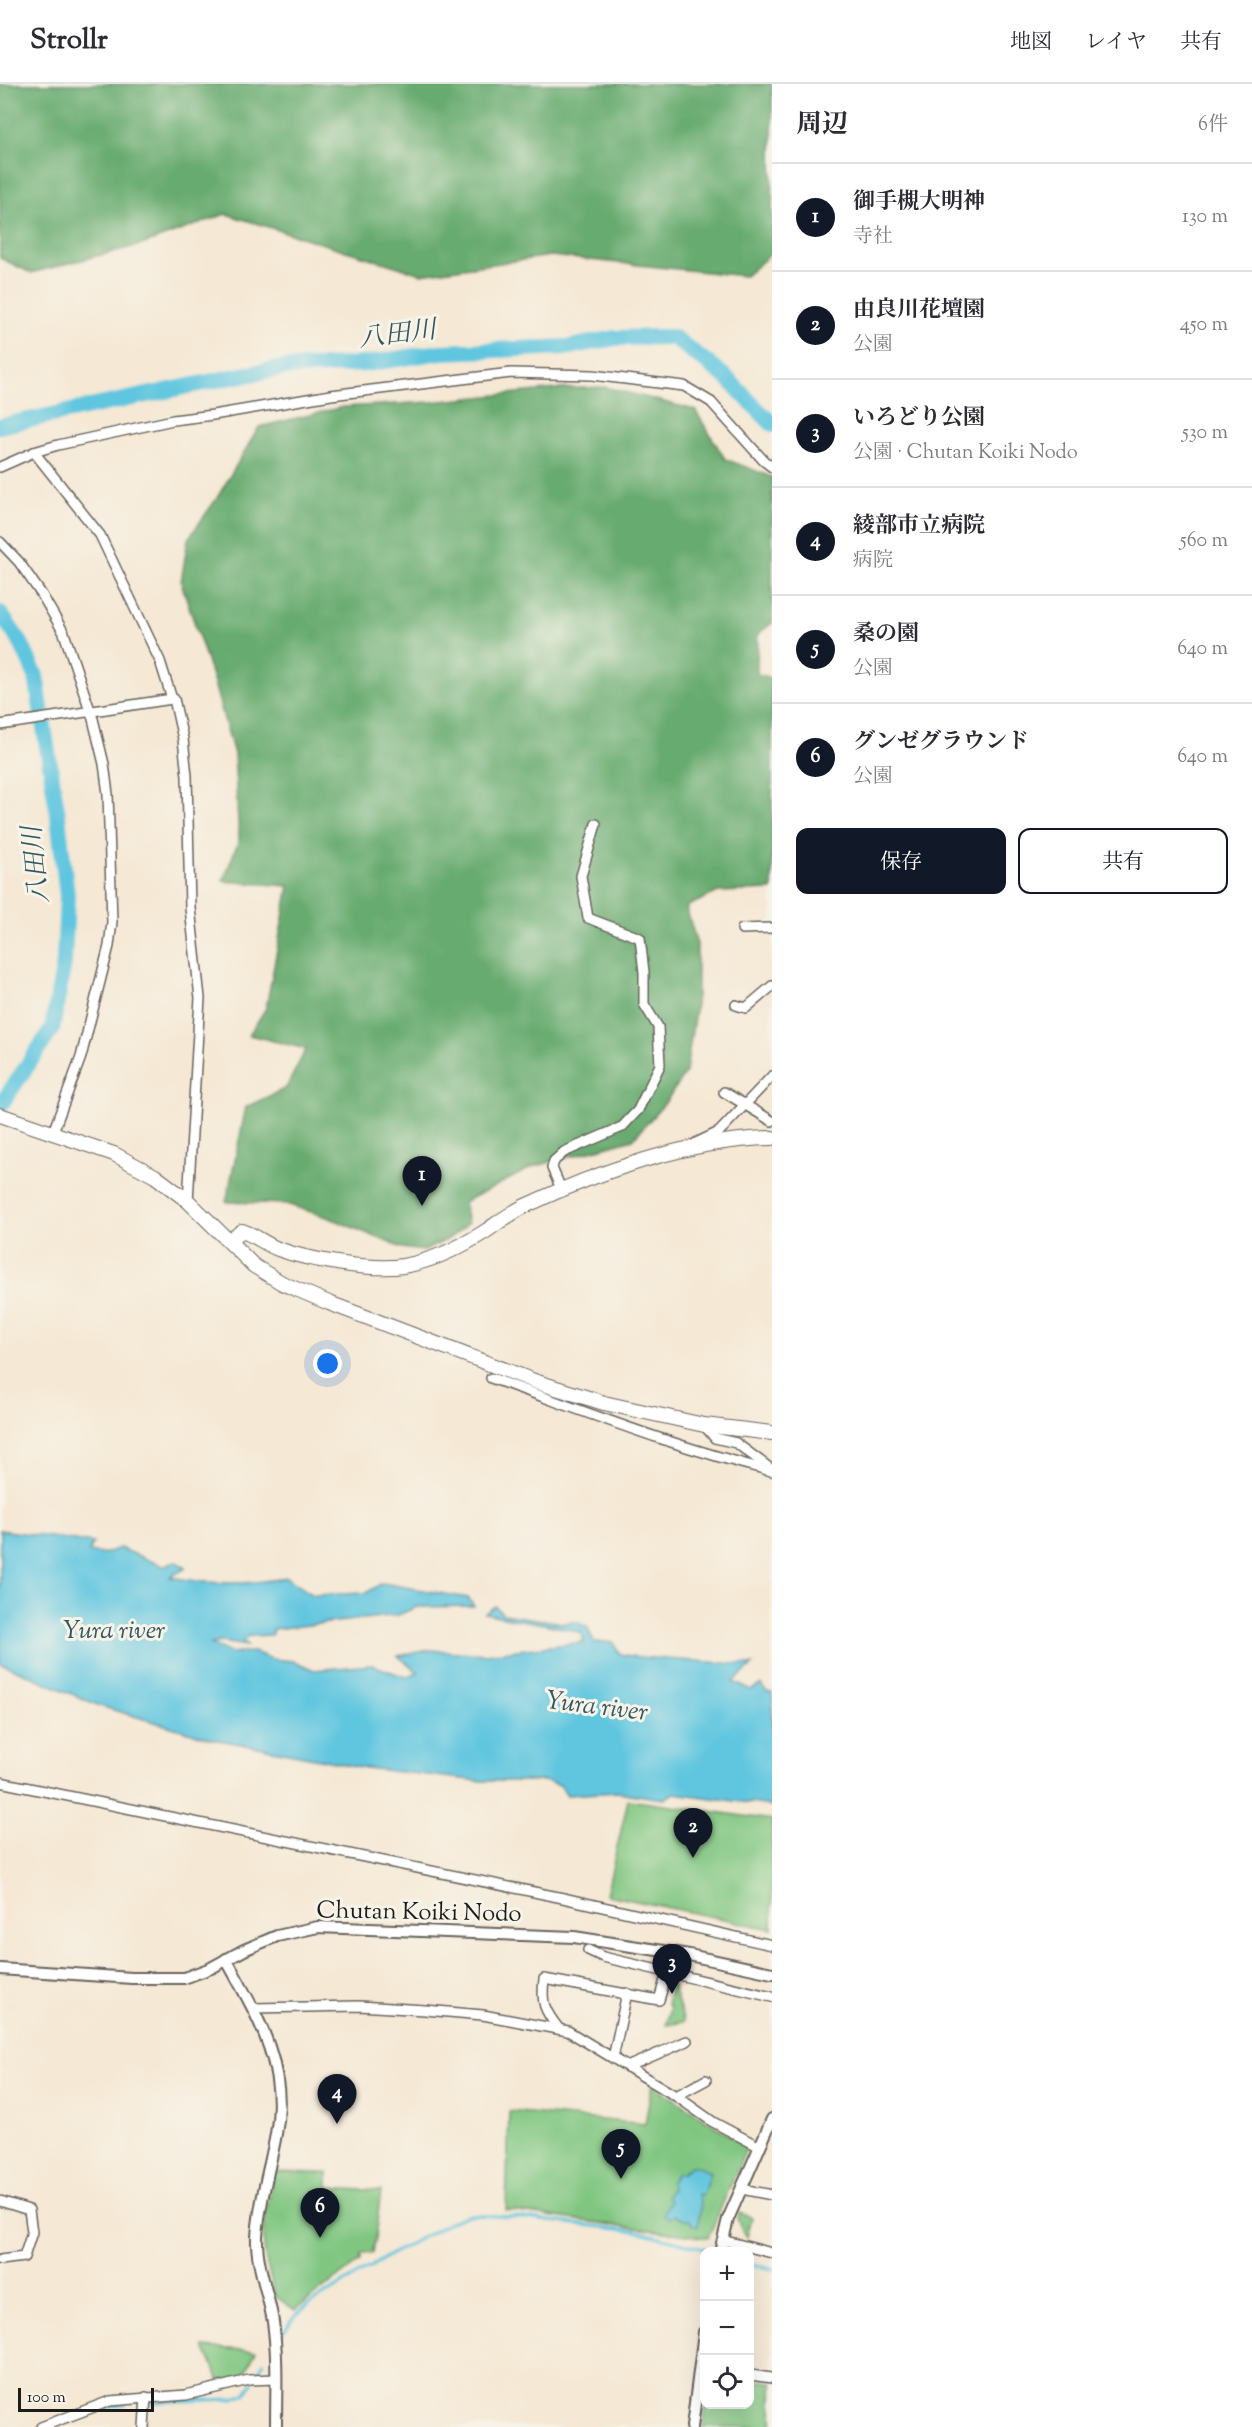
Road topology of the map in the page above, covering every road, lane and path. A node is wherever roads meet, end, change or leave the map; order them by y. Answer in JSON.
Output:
{"nodes":[{"id":1,"x":34,"y":452,"type":"junction"},
{"id":2,"x":0,"y":467,"type":"edge"},
{"id":3,"x":772,"y":467,"type":"edge"},
{"id":4,"x":0,"y":542,"type":"edge"},
{"id":5,"x":172,"y":699,"type":"junction"},
{"id":6,"x":90,"y":712,"type":"junction"},
{"id":7,"x":0,"y":725,"type":"edge"},
{"id":8,"x":596,"y":824,"type":"dead end"},
{"id":9,"x":772,"y":928,"type":"edge"},
{"id":10,"x":742,"y":929,"type":"dead end"},
{"id":11,"x":772,"y":986,"type":"edge"},
{"id":12,"x":736,"y":1005,"type":"dead end"},
{"id":13,"x":772,"y":1076,"type":"edge"},
{"id":14,"x":724,"y":1092,"type":"dead end"},
{"id":15,"x":746,"y":1104,"type":"junction"},
{"id":16,"x":0,"y":1115,"type":"edge"},
{"id":17,"x":772,"y":1121,"type":"edge"},
{"id":18,"x":53,"y":1132,"type":"junction"},
{"id":19,"x":772,"y":1138,"type":"edge"},
{"id":20,"x":689,"y":1147,"type":"junction"},
{"id":21,"x":562,"y":1191,"type":"junction"},
{"id":22,"x":188,"y":1201,"type":"junction"},
{"id":23,"x":229,"y":1241,"type":"junction"},
{"id":24,"x":491,"y":1378,"type":"dead end"},
{"id":25,"x":704,"y":1425,"type":"junction"},
{"id":26,"x":772,"y":1433,"type":"edge"},
{"id":27,"x":772,"y":1470,"type":"edge"},
{"id":28,"x":0,"y":1782,"type":"edge"},
{"id":29,"x":772,"y":1945,"type":"edge"},
{"id":30,"x":588,"y":1950,"type":"dead end"},
{"id":31,"x":226,"y":1959,"type":"junction"},
{"id":32,"x":0,"y":1969,"type":"edge"},
{"id":33,"x":667,"y":1973,"type":"junction"},
{"id":34,"x":772,"y":1973,"type":"edge"},
{"id":35,"x":627,"y":1993,"type":"junction"},
{"id":36,"x":772,"y":1997,"type":"edge"},
{"id":37,"x":253,"y":2008,"type":"junction"},
{"id":38,"x":559,"y":2029,"type":"junction"},
{"id":39,"x":687,"y":2042,"type":"dead end"},
{"id":40,"x":614,"y":2058,"type":"junction"},
{"id":41,"x":627,"y":2067,"type":"junction"},
{"id":42,"x":706,"y":2080,"type":"dead end"},
{"id":43,"x":676,"y":2096,"type":"junction"},
{"id":44,"x":772,"y":2119,"type":"edge"},
{"id":45,"x":758,"y":2146,"type":"junction"},
{"id":46,"x":742,"y":2190,"type":"junction"},
{"id":47,"x":772,"y":2195,"type":"edge"},
{"id":48,"x":0,"y":2201,"type":"edge"},
{"id":49,"x":722,"y":2240,"type":"junction"},
{"id":50,"x":721,"y":2247,"type":"edge"},
{"id":51,"x":772,"y":2253,"type":"edge"},
{"id":52,"x":0,"y":2260,"type":"edge"},
{"id":53,"x":754,"y":2376,"type":"edge"},
{"id":54,"x":772,"y":2378,"type":"edge"},
{"id":55,"x":276,"y":2379,"type":"junction"},
{"id":56,"x":700,"y":2381,"type":"edge"},
{"id":57,"x":146,"y":2397,"type":"junction"},
{"id":58,"x":41,"y":2427,"type":"edge"},
{"id":59,"x":144,"y":2427,"type":"edge"},
{"id":60,"x":276,"y":2427,"type":"edge"},
{"id":61,"x":692,"y":2427,"type":"edge"}],
"edges":[{"from":1,"to":2,"type":"street"},
{"from":1,"to":3,"type":"street"},
{"from":1,"to":5,"type":"street"},
{"from":4,"to":6,"type":"street"},
{"from":5,"to":6,"type":"street"},
{"from":5,"to":22,"type":"street"},
{"from":6,"to":7,"type":"street"},
{"from":6,"to":18,"type":"street"},
{"from":8,"to":21,"type":"street"},
{"from":9,"to":10,"type":"street"},
{"from":11,"to":12,"type":"street"},
{"from":13,"to":15,"type":"street"},
{"from":14,"to":15,"type":"street"},
{"from":15,"to":17,"type":"street"},
{"from":15,"to":20,"type":"street"},
{"from":16,"to":18,"type":"main road"},
{"from":18,"to":22,"type":"main road"},
{"from":19,"to":20,"type":"main road"},
{"from":20,"to":21,"type":"main road"},
{"from":21,"to":23,"type":"main road"},
{"from":22,"to":23,"type":"main road"},
{"from":23,"to":25,"type":"main road"},
{"from":24,"to":27,"type":"street"},
{"from":25,"to":26,"type":"main road"},
{"from":25,"to":27,"type":"street"},
{"from":28,"to":29,"type":"street"},
{"from":30,"to":33,"type":"street"},
{"from":31,"to":32,"type":"street","name":"Chutan Koiki Nodo"},
{"from":31,"to":34,"type":"street","name":"Chutan Koiki Nodo"},
{"from":31,"to":37,"type":"street"},
{"from":33,"to":35,"type":"street"},
{"from":33,"to":36,"type":"street"},
{"from":35,"to":38,"type":"street"},
{"from":35,"to":40,"type":"street"},
{"from":37,"to":38,"type":"street"},
{"from":37,"to":55,"type":"street"},
{"from":38,"to":40,"type":"street"},
{"from":39,"to":41,"type":"street"},
{"from":40,"to":41,"type":"street"},
{"from":41,"to":43,"type":"street"},
{"from":42,"to":43,"type":"street"},
{"from":43,"to":45,"type":"street"},
{"from":44,"to":45,"type":"street"},
{"from":45,"to":46,"type":"street"},
{"from":46,"to":47,"type":"street"},
{"from":46,"to":49,"type":"street"},
{"from":48,"to":52,"type":"street"},
{"from":49,"to":50,"type":"street"},
{"from":49,"to":51,"type":"street"},
{"from":53,"to":54,"type":"street"},
{"from":55,"to":57,"type":"street"},
{"from":55,"to":60,"type":"street"},
{"from":56,"to":61,"type":"street"},
{"from":57,"to":58,"type":"street"},
{"from":57,"to":59,"type":"street"}]}
